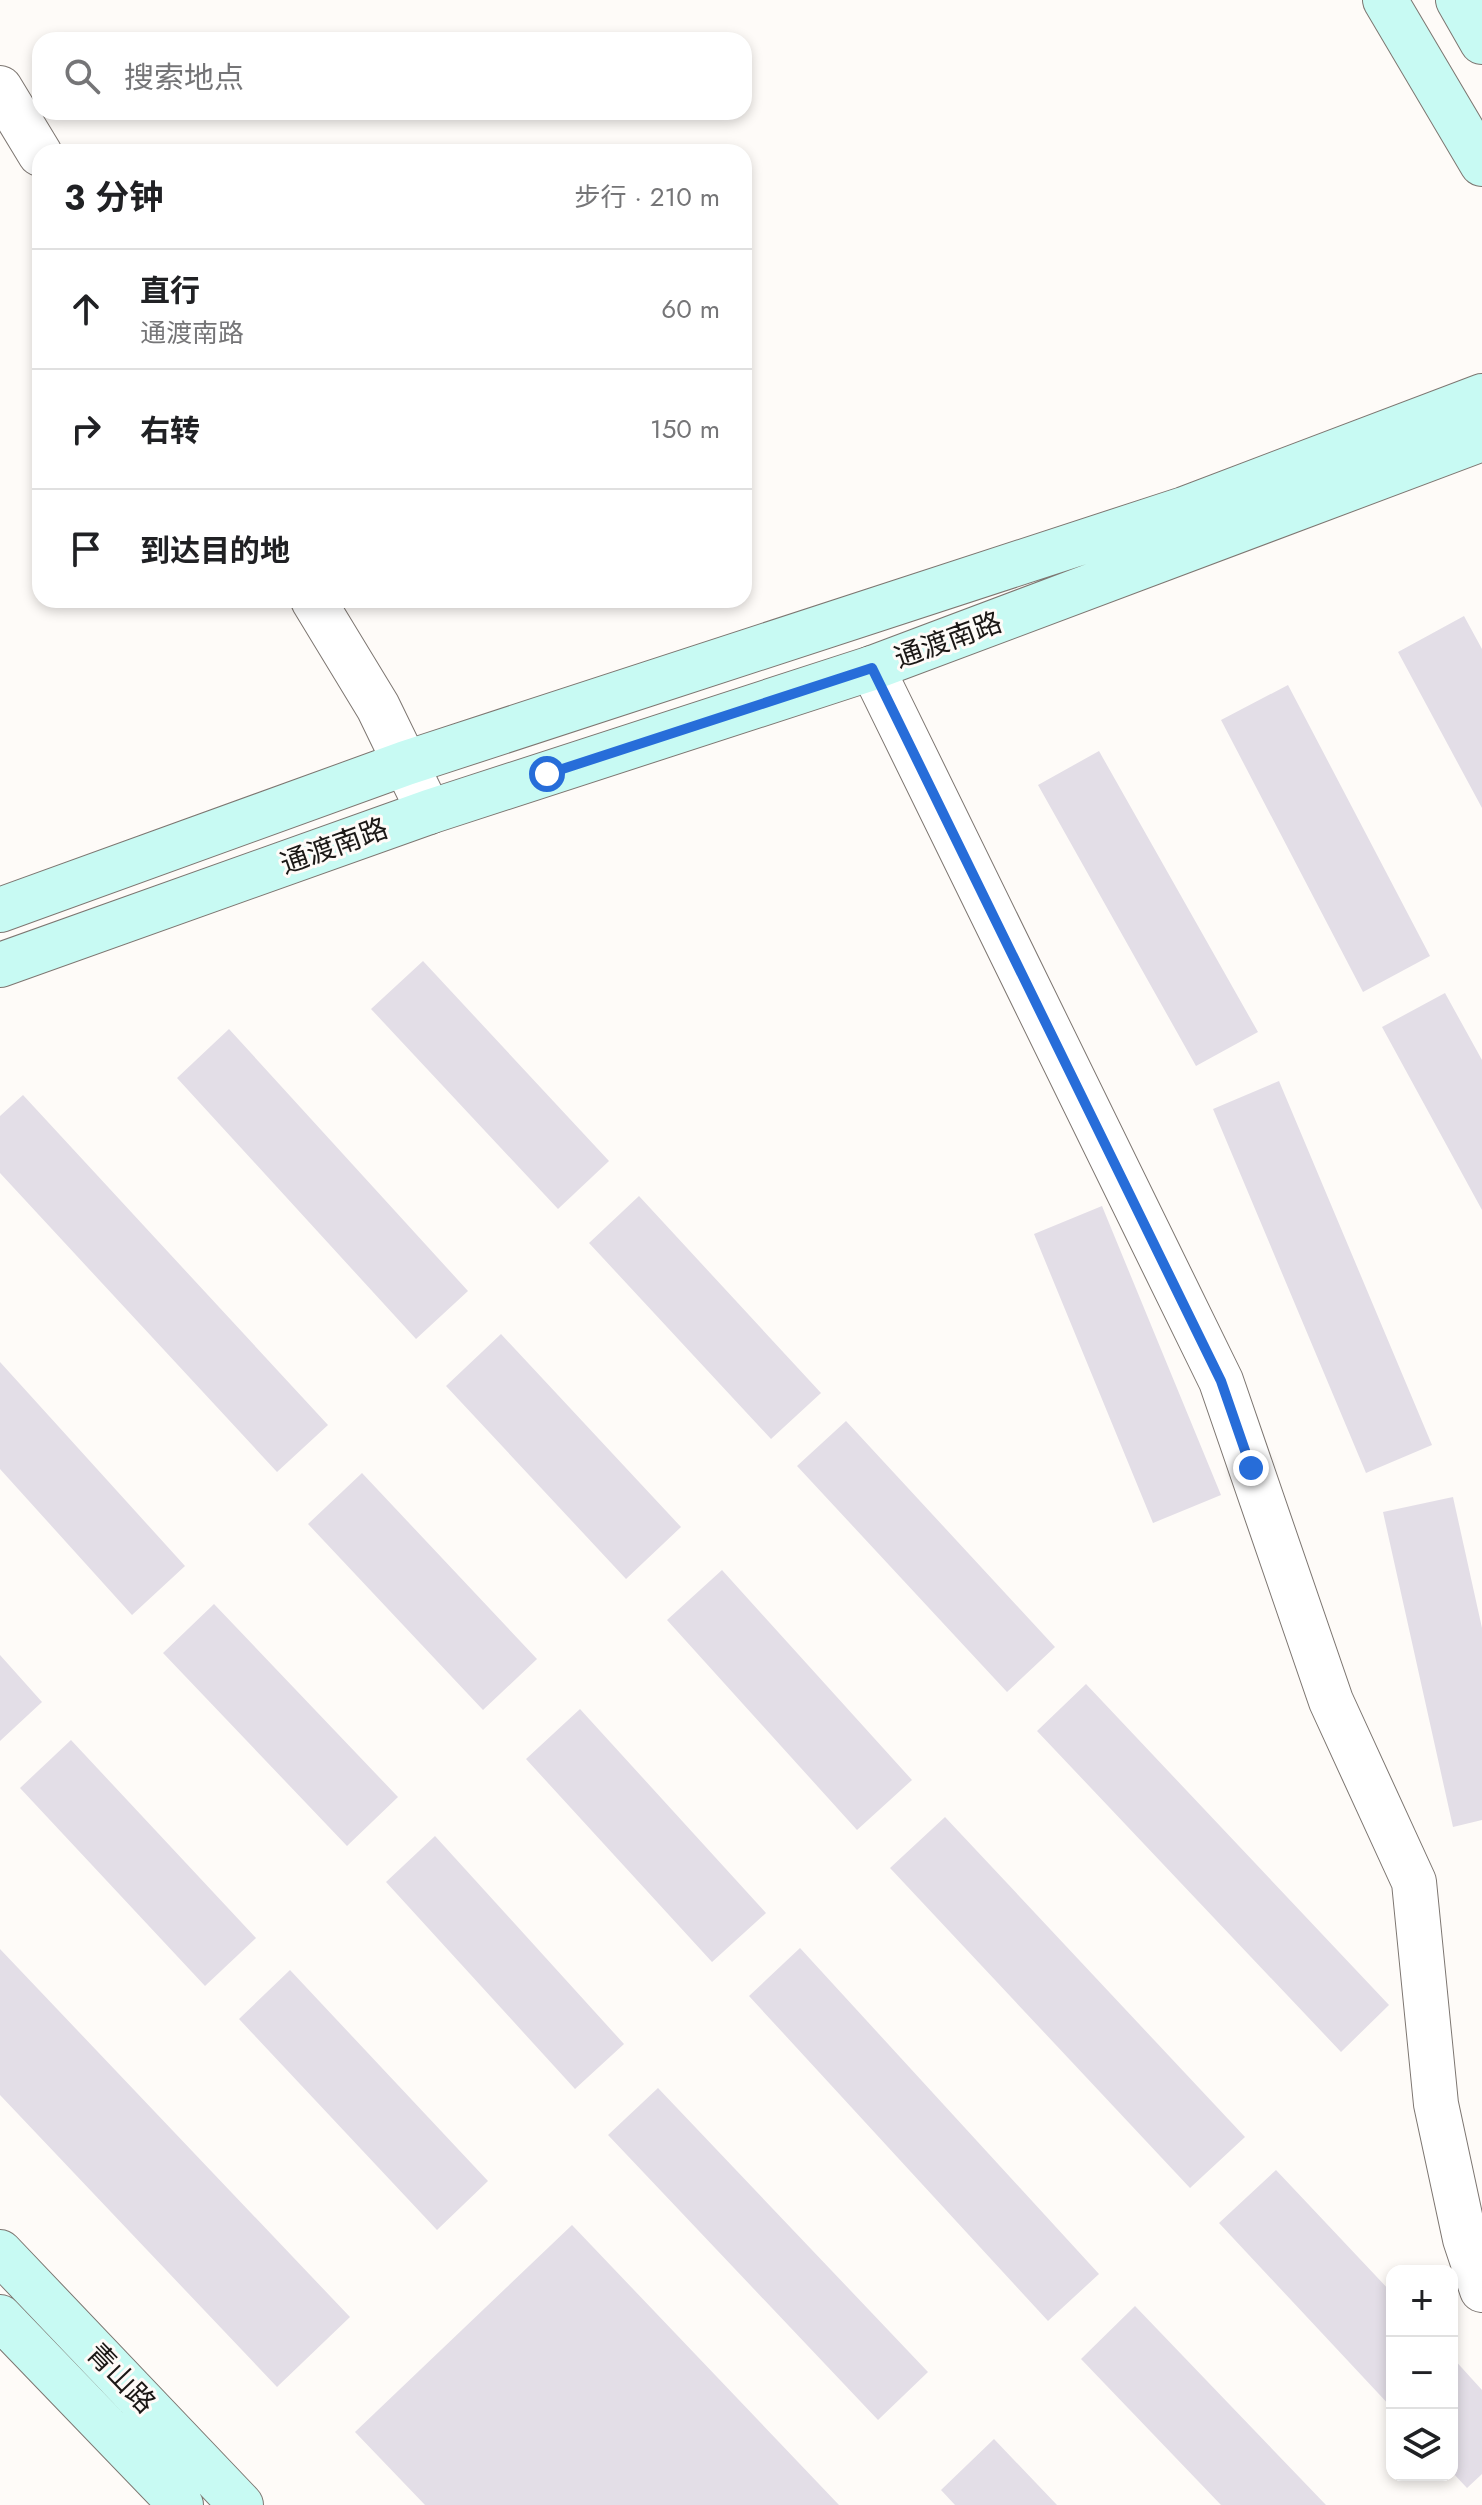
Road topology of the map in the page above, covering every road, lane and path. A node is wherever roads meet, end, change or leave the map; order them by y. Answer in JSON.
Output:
{"nodes":[{"id":1,"x":1385,"y":0,"type":"edge"},
{"id":2,"x":1458,"y":0,"type":"edge"},
{"id":3,"x":1482,"y":42,"type":"edge"},
{"id":4,"x":0,"y":88,"type":"edge"},
{"id":5,"x":34,"y":144,"type":"edge"},
{"id":6,"x":1482,"y":164,"type":"edge"},
{"id":7,"x":1482,"y":396,"type":"edge"},
{"id":8,"x":1482,"y":439,"type":"edge"},
{"id":9,"x":318,"y":608,"type":"edge"},
{"id":10,"x":872,"y":668,"type":"junction"},
{"id":11,"x":406,"y":763,"type":"junction"},
{"id":12,"x":429,"y":812,"type":"junction"},
{"id":13,"x":0,"y":910,"type":"edge"},
{"id":14,"x":0,"y":965,"type":"edge"},
{"id":15,"x":0,"y":2252,"type":"edge"},
{"id":16,"x":1482,"y":2290,"type":"edge"},
{"id":17,"x":0,"y":2317,"type":"edge"},
{"id":18,"x":181,"y":2505,"type":"edge"},
{"id":19,"x":241,"y":2505,"type":"edge"}],
"edges":[{"from":1,"to":6,"type":"main road"},
{"from":2,"to":3,"type":"main road"},
{"from":4,"to":5,"type":"street"},
{"from":7,"to":11,"type":"main road","name":"通渡南路"},
{"from":8,"to":10,"type":"main road","name":"通渡南路"},
{"from":9,"to":11,"type":"street"},
{"from":10,"to":12,"type":"main road","name":"通渡南路"},
{"from":10,"to":16,"type":"street"},
{"from":11,"to":12,"type":"street"},
{"from":11,"to":13,"type":"main road","name":"通渡南路"},
{"from":12,"to":14,"type":"main road","name":"通渡南路"},
{"from":15,"to":19,"type":"main road","name":"青山路"},
{"from":17,"to":18,"type":"main road","name":"青山路"}]}
